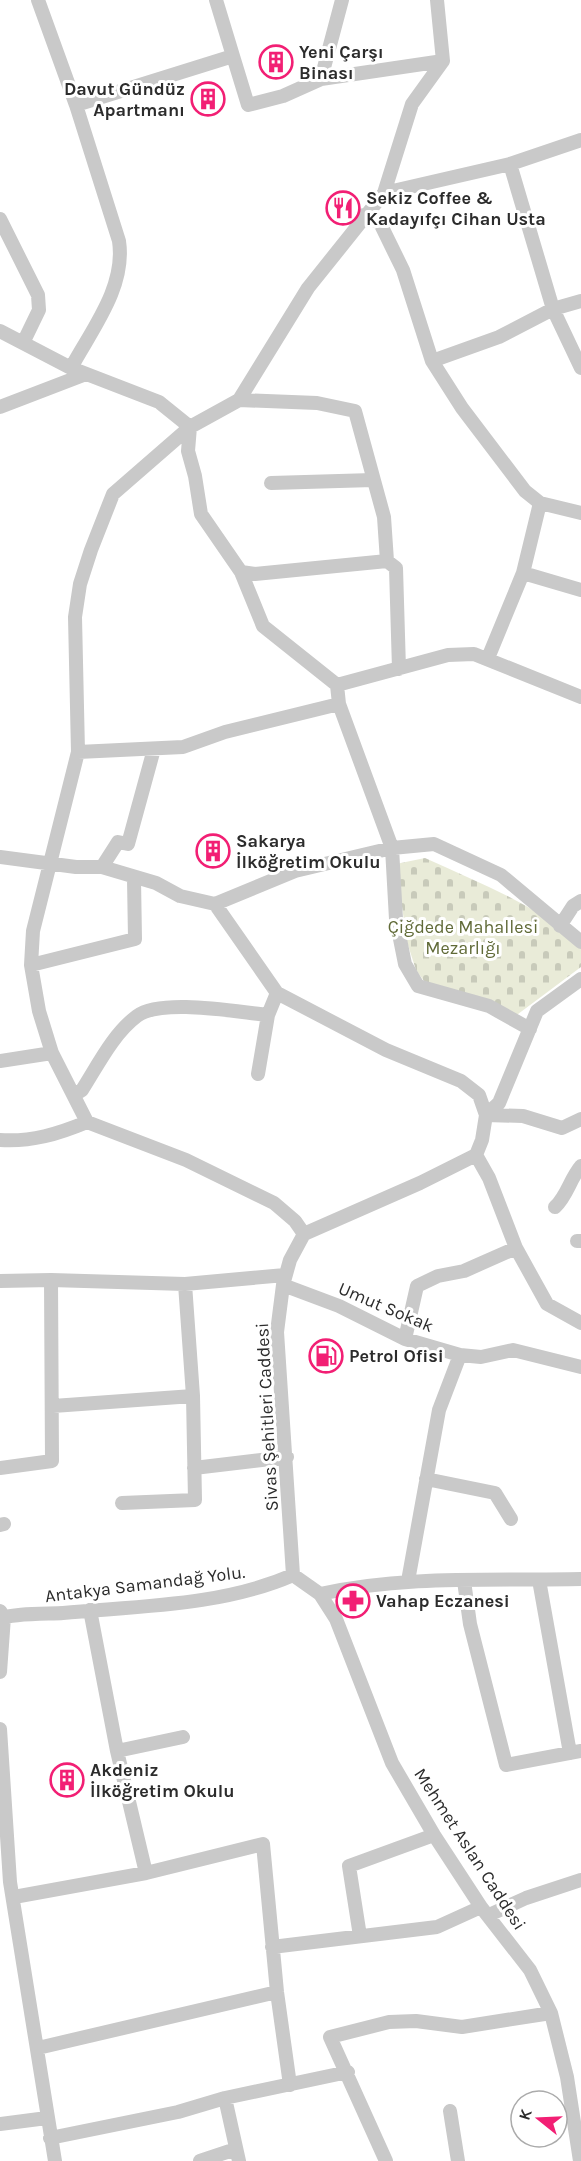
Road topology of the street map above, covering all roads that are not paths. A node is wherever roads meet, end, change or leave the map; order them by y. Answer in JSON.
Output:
{"nodes":[{"id":1,"x":38,"y":0,"type":"edge"},
{"id":2,"x":216,"y":0,"type":"edge"},
{"id":3,"x":342,"y":0,"type":"edge"},
{"id":4,"x":437,"y":0,"type":"edge"},
{"id":5,"x":233,"y":56,"type":"junction"},
{"id":6,"x":442,"y":61,"type":"junction"},
{"id":7,"x":321,"y":79,"type":"junction"},
{"id":8,"x":76,"y":105,"type":"junction"},
{"id":9,"x":581,"y":140,"type":"edge"},
{"id":10,"x":510,"y":164,"type":"junction"},
{"id":11,"x":384,"y":193,"type":"junction"},
{"id":12,"x":364,"y":215,"type":"junction"},
{"id":13,"x":0,"y":219,"type":"edge"},
{"id":14,"x":581,"y":300,"type":"edge"},
{"id":15,"x":553,"y":309,"type":"junction"},
{"id":16,"x":0,"y":331,"type":"edge"},
{"id":17,"x":23,"y":343,"type":"junction"},
{"id":18,"x":432,"y":361,"type":"junction"},
{"id":19,"x":71,"y":368,"type":"junction"},
{"id":20,"x":581,"y":368,"type":"edge"},
{"id":21,"x":86,"y":374,"type":"junction"},
{"id":22,"x":239,"y":400,"type":"junction"},
{"id":23,"x":0,"y":407,"type":"edge"},
{"id":24,"x":190,"y":427,"type":"junction"},
{"id":25,"x":373,"y":480,"type":"junction"},
{"id":26,"x":271,"y":483,"type":"dead end"},
{"id":27,"x":540,"y":503,"type":"junction"},
{"id":28,"x":581,"y":513,"type":"edge"},
{"id":29,"x":387,"y":561,"type":"junction"},
{"id":30,"x":242,"y":572,"type":"junction"},
{"id":31,"x":523,"y":573,"type":"junction"},
{"id":32,"x":581,"y":590,"type":"edge"},
{"id":33,"x":488,"y":658,"type":"junction"},
{"id":34,"x":399,"y":669,"type":"junction"},
{"id":35,"x":337,"y":685,"type":"junction"},
{"id":36,"x":581,"y":697,"type":"edge"},
{"id":37,"x":339,"y":704,"type":"junction"},
{"id":38,"x":154,"y":749,"type":"junction"},
{"id":39,"x":78,"y":752,"type":"junction"},
{"id":40,"x":392,"y":848,"type":"junction"},
{"id":41,"x":0,"y":857,"type":"edge"},
{"id":42,"x":50,"y":863,"type":"junction"},
{"id":43,"x":102,"y":867,"type":"junction"},
{"id":44,"x":134,"y":879,"type":"junction"},
{"id":45,"x":581,"y":901,"type":"edge"},
{"id":46,"x":215,"y":904,"type":"junction"},
{"id":47,"x":560,"y":926,"type":"junction"},
{"id":48,"x":581,"y":942,"type":"edge"},
{"id":49,"x":31,"y":965,"type":"junction"},
{"id":50,"x":581,"y":979,"type":"edge"},
{"id":51,"x":278,"y":993,"type":"junction"},
{"id":52,"x":268,"y":1015,"type":"junction"},
{"id":53,"x":530,"y":1029,"type":"junction"},
{"id":54,"x":52,"y":1053,"type":"junction"},
{"id":55,"x":0,"y":1061,"type":"edge"},
{"id":56,"x":258,"y":1074,"type":"dead end"},
{"id":57,"x":74,"y":1095,"type":"junction"},
{"id":58,"x":486,"y":1114,"type":"junction"},
{"id":59,"x":581,"y":1119,"type":"edge"},
{"id":60,"x":87,"y":1122,"type":"junction"},
{"id":61,"x":0,"y":1140,"type":"edge"},
{"id":62,"x":476,"y":1155,"type":"junction"},
{"id":63,"x":581,"y":1166,"type":"edge"},
{"id":64,"x":555,"y":1207,"type":"dead end"},
{"id":65,"x":304,"y":1234,"type":"junction"},
{"id":66,"x":516,"y":1248,"type":"junction"},
{"id":67,"x":51,"y":1280,"type":"junction"},
{"id":68,"x":284,"y":1280,"type":"junction"},
{"id":69,"x":0,"y":1281,"type":"edge"},
{"id":70,"x":185,"y":1284,"type":"junction"},
{"id":71,"x":581,"y":1323,"type":"edge"},
{"id":72,"x":405,"y":1339,"type":"junction"},
{"id":73,"x":460,"y":1355,"type":"junction"},
{"id":74,"x":581,"y":1367,"type":"edge"},
{"id":75,"x":193,"y":1396,"type":"junction"},
{"id":76,"x":53,"y":1406,"type":"junction"},
{"id":77,"x":286,"y":1457,"type":"junction"},
{"id":78,"x":0,"y":1468,"type":"edge"},
{"id":79,"x":194,"y":1468,"type":"junction"},
{"id":80,"x":426,"y":1479,"type":"junction"},
{"id":81,"x":122,"y":1503,"type":"dead end"},
{"id":82,"x":511,"y":1519,"type":"dead end"},
{"id":83,"x":293,"y":1575,"type":"junction"},
{"id":84,"x":581,"y":1579,"type":"edge"},
{"id":85,"x":539,"y":1580,"type":"junction"},
{"id":86,"x":408,"y":1581,"type":"junction"},
{"id":87,"x":464,"y":1581,"type":"junction"},
{"id":88,"x":320,"y":1594,"type":"junction"},
{"id":89,"x":90,"y":1610,"type":"junction"},
{"id":90,"x":1,"y":1616,"type":"edge"},
{"id":91,"x":0,"y":1672,"type":"edge"},
{"id":92,"x":0,"y":1729,"type":"edge"},
{"id":93,"x":183,"y":1737,"type":"dead end"},
{"id":94,"x":117,"y":1751,"type":"junction"},
{"id":95,"x":575,"y":1752,"type":"edge"},
{"id":96,"x":434,"y":1835,"type":"junction"},
{"id":97,"x":146,"y":1873,"type":"junction"},
{"id":98,"x":581,"y":1880,"type":"edge"},
{"id":99,"x":5,"y":1882,"type":"edge"},
{"id":100,"x":14,"y":1897,"type":"junction"},
{"id":101,"x":485,"y":1911,"type":"junction"},
{"id":102,"x":360,"y":1936,"type":"junction"},
{"id":103,"x":272,"y":1947,"type":"junction"},
{"id":104,"x":277,"y":1992,"type":"junction"},
{"id":105,"x":551,"y":2013,"type":"junction"},
{"id":106,"x":38,"y":2048,"type":"junction"},
{"id":107,"x":348,"y":2072,"type":"junction"},
{"id":108,"x":290,"y":2085,"type":"junction"},
{"id":109,"x":225,"y":2098,"type":"junction"},
{"id":110,"x":450,"y":2110,"type":"dead end"},
{"id":111,"x":47,"y":2118,"type":"junction"},
{"id":112,"x":0,"y":2124,"type":"edge"},
{"id":113,"x":50,"y":2138,"type":"junction"},
{"id":114,"x":238,"y":2155,"type":"edge"},
{"id":115,"x":55,"y":2161,"type":"edge"},
{"id":116,"x":200,"y":2161,"type":"edge"},
{"id":117,"x":386,"y":2161,"type":"edge"},
{"id":118,"x":458,"y":2161,"type":"edge"},
{"id":119,"x":580,"y":2161,"type":"edge"}],
"edges":[{"from":1,"to":8,"type":"street"},
{"from":2,"to":5,"type":"street"},
{"from":3,"to":7,"type":"street"},
{"from":4,"to":6,"type":"street"},
{"from":5,"to":7,"type":"street"},
{"from":5,"to":8,"type":"street"},
{"from":6,"to":7,"type":"street"},
{"from":6,"to":11,"type":"street"},
{"from":8,"to":19,"type":"street"},
{"from":9,"to":10,"type":"street"},
{"from":10,"to":11,"type":"street"},
{"from":10,"to":15,"type":"street"},
{"from":11,"to":12,"type":"street"},
{"from":12,"to":18,"type":"street"},
{"from":12,"to":22,"type":"street"},
{"from":13,"to":17,"type":"street"},
{"from":14,"to":15,"type":"street"},
{"from":15,"to":18,"type":"street"},
{"from":15,"to":20,"type":"street"},
{"from":16,"to":17,"type":"street"},
{"from":17,"to":19,"type":"street"},
{"from":18,"to":27,"type":"street"},
{"from":19,"to":21,"type":"street"},
{"from":21,"to":23,"type":"street"},
{"from":21,"to":24,"type":"street"},
{"from":22,"to":24,"type":"street"},
{"from":22,"to":25,"type":"street"},
{"from":24,"to":30,"type":"street"},
{"from":24,"to":39,"type":"street"},
{"from":25,"to":26,"type":"street"},
{"from":25,"to":29,"type":"street"},
{"from":27,"to":28,"type":"street"},
{"from":27,"to":31,"type":"street"},
{"from":29,"to":30,"type":"street"},
{"from":29,"to":34,"type":"street"},
{"from":30,"to":35,"type":"street"},
{"from":31,"to":32,"type":"street"},
{"from":31,"to":33,"type":"street"},
{"from":33,"to":34,"type":"street"},
{"from":33,"to":36,"type":"street"},
{"from":34,"to":35,"type":"street"},
{"from":35,"to":37,"type":"street"},
{"from":37,"to":38,"type":"street"},
{"from":37,"to":40,"type":"street"},
{"from":38,"to":39,"type":"street"},
{"from":38,"to":43,"type":"street"},
{"from":39,"to":42,"type":"street"},
{"from":40,"to":46,"type":"street"},
{"from":40,"to":47,"type":"street"},
{"from":40,"to":53,"type":"street"},
{"from":41,"to":42,"type":"street"},
{"from":42,"to":43,"type":"street"},
{"from":42,"to":49,"type":"street"},
{"from":43,"to":44,"type":"street"},
{"from":44,"to":46,"type":"street"},
{"from":44,"to":49,"type":"street"},
{"from":45,"to":47,"type":"street"},
{"from":46,"to":51,"type":"street"},
{"from":47,"to":48,"type":"street"},
{"from":49,"to":54,"type":"street"},
{"from":50,"to":53,"type":"street"},
{"from":51,"to":52,"type":"street"},
{"from":51,"to":58,"type":"street"},
{"from":52,"to":56,"type":"street"},
{"from":52,"to":57,"type":"street"},
{"from":53,"to":58,"type":"street"},
{"from":54,"to":55,"type":"street"},
{"from":54,"to":57,"type":"street"},
{"from":57,"to":60,"type":"street"},
{"from":58,"to":59,"type":"street"},
{"from":58,"to":62,"type":"street"},
{"from":60,"to":61,"type":"street"},
{"from":60,"to":65,"type":"street"},
{"from":62,"to":65,"type":"street"},
{"from":62,"to":66,"type":"street"},
{"from":63,"to":64,"type":"street"},
{"from":65,"to":68,"type":"street","name":"Sivas Şehitleri Caddesi"},
{"from":66,"to":71,"type":"street"},
{"from":66,"to":72,"type":"street"},
{"from":67,"to":69,"type":"street","name":"Umut Sokak"},
{"from":67,"to":70,"type":"street","name":"Umut Sokak"},
{"from":67,"to":76,"type":"street"},
{"from":68,"to":70,"type":"street","name":"Umut Sokak"},
{"from":68,"to":72,"type":"street","name":"Umut Sokak"},
{"from":68,"to":77,"type":"street","name":"Sivas Şehitleri Caddesi"},
{"from":70,"to":75,"type":"street"},
{"from":72,"to":73,"type":"street","name":"Umut Sokak"},
{"from":73,"to":74,"type":"street","name":"Umut Sokak"},
{"from":73,"to":80,"type":"street"},
{"from":75,"to":76,"type":"street"},
{"from":75,"to":79,"type":"street"},
{"from":76,"to":78,"type":"street"},
{"from":77,"to":79,"type":"street"},
{"from":77,"to":83,"type":"street","name":"Sivas Şehitleri Caddesi"},
{"from":79,"to":81,"type":"street"},
{"from":80,"to":82,"type":"street"},
{"from":80,"to":86,"type":"street"},
{"from":83,"to":88,"type":"street","name":"Mehmet Aslan Caddesi"},
{"from":83,"to":89,"type":"street","name":"Antakya Samandağ Yolu."},
{"from":84,"to":85,"type":"street"},
{"from":85,"to":87,"type":"street"},
{"from":85,"to":95,"type":"street"},
{"from":86,"to":87,"type":"street"},
{"from":86,"to":88,"type":"street"},
{"from":87,"to":95,"type":"street"},
{"from":88,"to":96,"type":"street","name":"Mehmet Aslan Caddesi"},
{"from":89,"to":90,"type":"street","name":"Antakya Samandağ Yolu."},
{"from":89,"to":94,"type":"street"},
{"from":90,"to":91,"type":"street"},
{"from":92,"to":99,"type":"street"},
{"from":93,"to":94,"type":"street"},
{"from":94,"to":97,"type":"street"},
{"from":96,"to":101,"type":"street","name":"Mehmet Aslan Caddesi"},
{"from":96,"to":102,"type":"street"},
{"from":97,"to":100,"type":"street"},
{"from":97,"to":103,"type":"street"},
{"from":98,"to":101,"type":"street"},
{"from":99,"to":100,"type":"street"},
{"from":100,"to":106,"type":"street"},
{"from":101,"to":102,"type":"street"},
{"from":101,"to":105,"type":"street","name":"Mehmet Aslan Caddesi"},
{"from":102,"to":103,"type":"street"},
{"from":103,"to":104,"type":"street"},
{"from":104,"to":106,"type":"street"},
{"from":104,"to":108,"type":"street"},
{"from":105,"to":107,"type":"street"},
{"from":105,"to":119,"type":"street","name":"Mehmet Aslan Caddesi"},
{"from":106,"to":111,"type":"street"},
{"from":107,"to":108,"type":"street"},
{"from":107,"to":117,"type":"street"},
{"from":108,"to":109,"type":"street"},
{"from":109,"to":113,"type":"street"},
{"from":109,"to":114,"type":"street"},
{"from":110,"to":118,"type":"street"},
{"from":111,"to":112,"type":"street"},
{"from":111,"to":113,"type":"street"},
{"from":113,"to":115,"type":"street"},
{"from":114,"to":116,"type":"street"}]}
